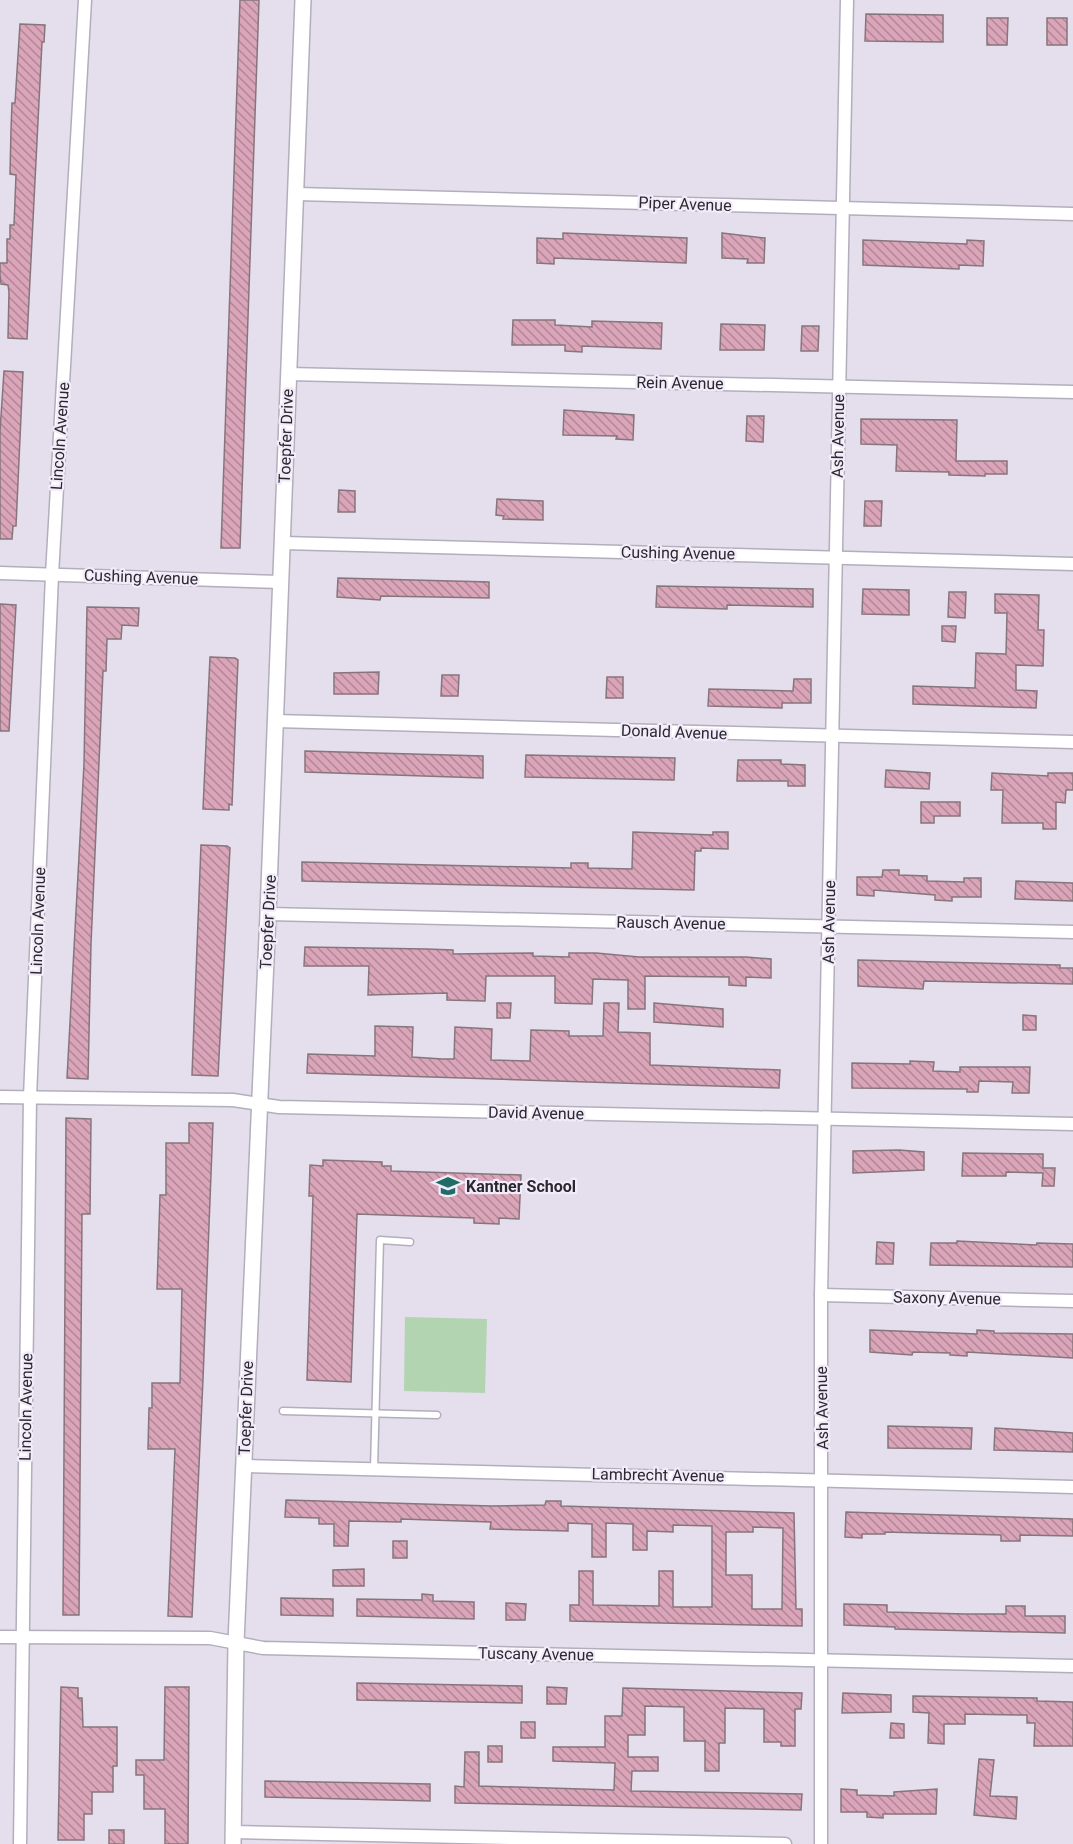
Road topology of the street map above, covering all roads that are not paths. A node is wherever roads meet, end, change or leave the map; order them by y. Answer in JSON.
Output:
{"nodes":[{"id":1,"x":85,"y":0,"type":"edge"},
{"id":2,"x":303,"y":0,"type":"edge"},
{"id":3,"x":847,"y":0,"type":"edge"},
{"id":4,"x":297,"y":194,"type":"junction"},
{"id":5,"x":843,"y":208,"type":"junction"},
{"id":6,"x":1073,"y":214,"type":"edge"},
{"id":7,"x":288,"y":374,"type":"junction"},
{"id":8,"x":839,"y":386,"type":"junction"},
{"id":9,"x":1073,"y":392,"type":"edge"},
{"id":10,"x":283,"y":543,"type":"junction"},
{"id":11,"x":835,"y":557,"type":"junction"},
{"id":12,"x":1073,"y":564,"type":"edge"},
{"id":13,"x":0,"y":573,"type":"edge"},
{"id":14,"x":52,"y":574,"type":"junction"},
{"id":15,"x":281,"y":582,"type":"junction"},
{"id":16,"x":275,"y":721,"type":"junction"},
{"id":17,"x":833,"y":736,"type":"junction"},
{"id":18,"x":1073,"y":742,"type":"edge"},
{"id":19,"x":268,"y":914,"type":"junction"},
{"id":20,"x":829,"y":926,"type":"junction"},
{"id":21,"x":1073,"y":933,"type":"edge"},
{"id":22,"x":0,"y":1097,"type":"edge"},
{"id":23,"x":30,"y":1097,"type":"junction"},
{"id":24,"x":259,"y":1105,"type":"junction"},
{"id":25,"x":824,"y":1118,"type":"junction"},
{"id":26,"x":1073,"y":1124,"type":"edge"},
{"id":27,"x":410,"y":1242,"type":"dead end"},
{"id":28,"x":821,"y":1295,"type":"junction"},
{"id":29,"x":1073,"y":1300,"type":"edge"},
{"id":30,"x":283,"y":1411,"type":"dead end"},
{"id":31,"x":376,"y":1413,"type":"junction"},
{"id":32,"x":438,"y":1415,"type":"dead end"},
{"id":33,"x":244,"y":1466,"type":"junction"},
{"id":34,"x":374,"y":1469,"type":"junction"},
{"id":35,"x":823,"y":1480,"type":"junction"},
{"id":36,"x":1073,"y":1487,"type":"edge"},
{"id":37,"x":0,"y":1637,"type":"edge"},
{"id":38,"x":23,"y":1637,"type":"junction"},
{"id":39,"x":236,"y":1642,"type":"junction"},
{"id":40,"x":823,"y":1661,"type":"junction"},
{"id":41,"x":1073,"y":1666,"type":"edge"},
{"id":42,"x":233,"y":1838,"type":"edge"},
{"id":43,"x":20,"y":1844,"type":"edge"},
{"id":44,"x":785,"y":1844,"type":"edge"},
{"id":45,"x":821,"y":1844,"type":"edge"}],
"edges":[{"from":1,"to":14,"type":"street","name":"Lincoln Avenue"},
{"from":2,"to":4,"type":"street","name":"Toepfer Drive"},
{"from":3,"to":5,"type":"street","name":"Ash Avenue"},
{"from":4,"to":5,"type":"street","name":"Piper Avenue"},
{"from":4,"to":7,"type":"street","name":"Toepfer Drive"},
{"from":5,"to":6,"type":"street","name":"Piper Avenue"},
{"from":5,"to":8,"type":"street","name":"Ash Avenue"},
{"from":7,"to":8,"type":"street","name":"Rein Avenue"},
{"from":7,"to":10,"type":"street","name":"Toepfer Drive"},
{"from":8,"to":9,"type":"street","name":"Rein Avenue"},
{"from":8,"to":11,"type":"street","name":"Ash Avenue"},
{"from":10,"to":11,"type":"street","name":"Cushing Avenue"},
{"from":10,"to":15,"type":"street","name":"Toepfer Drive"},
{"from":11,"to":12,"type":"street","name":"Cushing Avenue"},
{"from":11,"to":17,"type":"street","name":"Ash Avenue"},
{"from":13,"to":14,"type":"street","name":"Cushing Avenue"},
{"from":14,"to":15,"type":"street","name":"Cushing Avenue"},
{"from":14,"to":23,"type":"street","name":"Lincoln Avenue"},
{"from":15,"to":16,"type":"street","name":"Toepfer Drive"},
{"from":16,"to":17,"type":"street","name":"Donald Avenue"},
{"from":16,"to":19,"type":"street","name":"Toepfer Drive"},
{"from":17,"to":18,"type":"street","name":"Donald Avenue"},
{"from":17,"to":20,"type":"street","name":"Ash Avenue"},
{"from":19,"to":20,"type":"street","name":"Rausch Avenue"},
{"from":19,"to":24,"type":"street","name":"Toepfer Drive"},
{"from":20,"to":21,"type":"street","name":"Rausch Avenue"},
{"from":20,"to":25,"type":"street","name":"Ash Avenue"},
{"from":22,"to":23,"type":"street","name":"David Avenue"},
{"from":23,"to":24,"type":"street","name":"David Avenue"},
{"from":23,"to":38,"type":"street","name":"Lincoln Avenue"},
{"from":24,"to":25,"type":"street","name":"David Avenue"},
{"from":24,"to":33,"type":"street","name":"Toepfer Drive"},
{"from":25,"to":26,"type":"street","name":"David Avenue"},
{"from":25,"to":28,"type":"street","name":"Ash Avenue"},
{"from":27,"to":31,"type":"lane"},
{"from":28,"to":29,"type":"street","name":"Saxony Avenue"},
{"from":28,"to":35,"type":"street","name":"Ash Avenue"},
{"from":30,"to":31,"type":"lane"},
{"from":31,"to":32,"type":"lane"},
{"from":31,"to":34,"type":"lane"},
{"from":33,"to":34,"type":"street","name":"Lambrecht Avenue"},
{"from":33,"to":39,"type":"street","name":"Toepfer Drive"},
{"from":34,"to":35,"type":"street","name":"Lambrecht Avenue"},
{"from":35,"to":36,"type":"street","name":"Lambrecht Avenue"},
{"from":35,"to":40,"type":"street","name":"Ash Avenue"},
{"from":37,"to":38,"type":"street","name":"Tuscany Avenue"},
{"from":38,"to":39,"type":"street","name":"Tuscany Avenue"},
{"from":38,"to":43,"type":"street","name":"Lincoln Avenue"},
{"from":39,"to":40,"type":"street","name":"Tuscany Avenue"},
{"from":39,"to":42,"type":"street","name":"Toepfer Drive"},
{"from":40,"to":41,"type":"street","name":"Tuscany Avenue"},
{"from":40,"to":45,"type":"street","name":"Ash Avenue"},
{"from":42,"to":44,"type":"street"}]}
